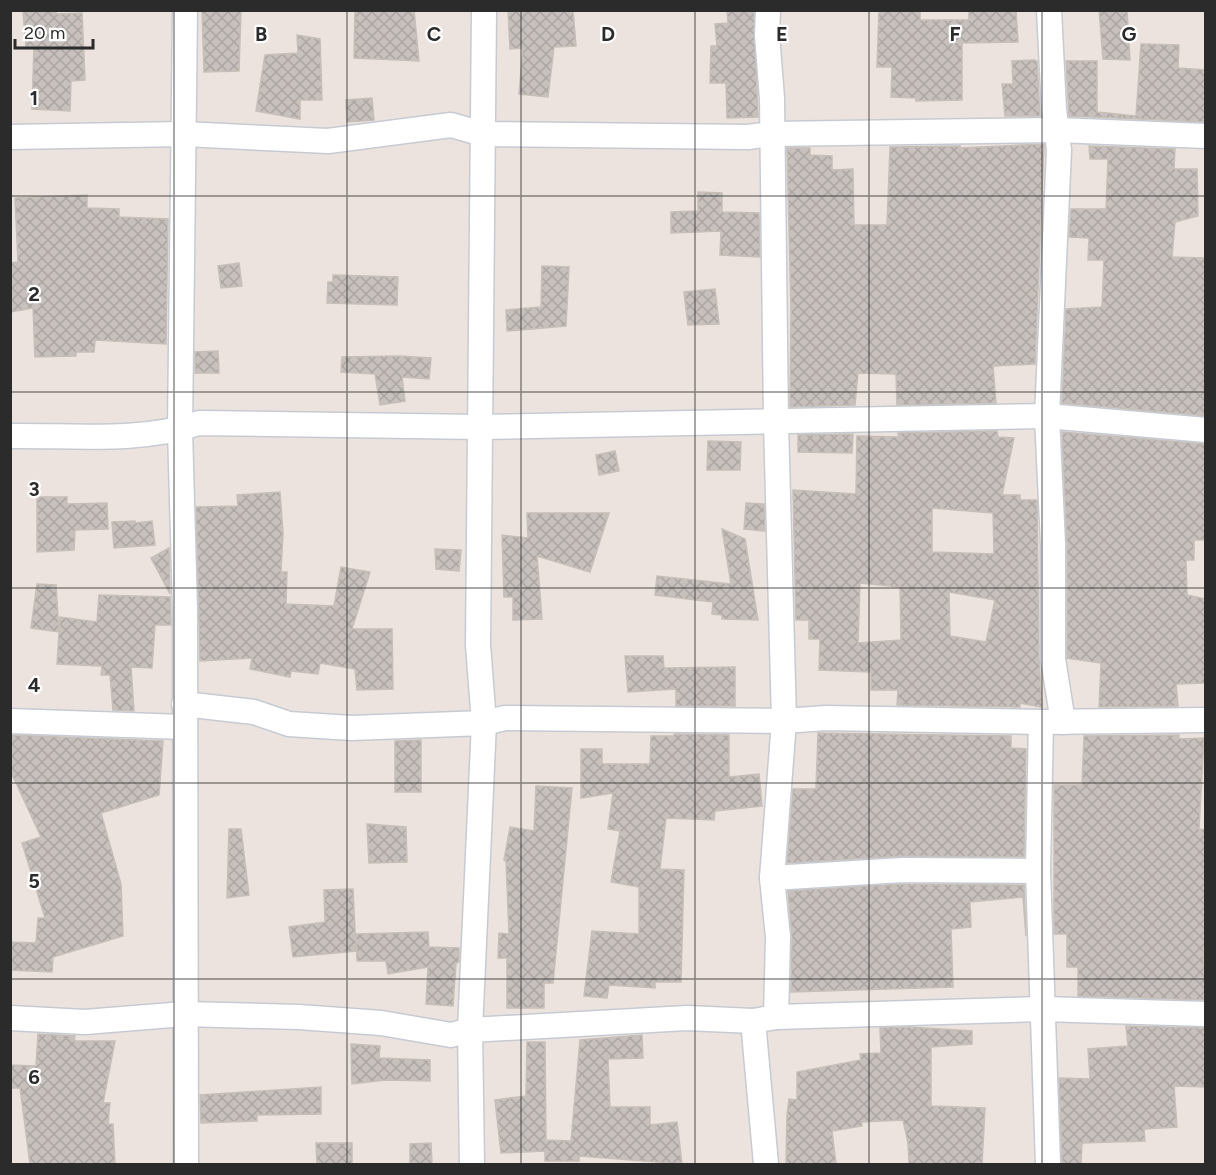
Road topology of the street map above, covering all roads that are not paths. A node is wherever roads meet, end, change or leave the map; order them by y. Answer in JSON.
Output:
{"nodes":[{"id":1,"x":185,"y":10,"type":"edge"},
{"id":2,"x":484,"y":10,"type":"edge"},
{"id":3,"x":768,"y":10,"type":"edge"},
{"id":4,"x":1049,"y":10,"type":"edge"},
{"id":5,"x":1057,"y":130,"type":"junction"},
{"id":6,"x":183,"y":134,"type":"junction"},
{"id":7,"x":483,"y":134,"type":"junction"},
{"id":8,"x":771,"y":134,"type":"junction"},
{"id":9,"x":1206,"y":136,"type":"edge"},
{"id":10,"x":10,"y":137,"type":"edge"},
{"id":11,"x":1047,"y":416,"type":"junction"},
{"id":12,"x":776,"y":422,"type":"junction"},
{"id":13,"x":480,"y":427,"type":"junction"},
{"id":14,"x":180,"y":429,"type":"junction"},
{"id":15,"x":1206,"y":430,"type":"edge"},
{"id":16,"x":10,"y":436,"type":"edge"},
{"id":17,"x":184,"y":716,"type":"junction"},
{"id":18,"x":1206,"y":720,"type":"edge"},
{"id":19,"x":10,"y":721,"type":"edge"},
{"id":20,"x":784,"y":721,"type":"junction"},
{"id":21,"x":1052,"y":722,"type":"junction"},
{"id":22,"x":484,"y":723,"type":"junction"},
{"id":23,"x":1038,"y":871,"type":"junction"},
{"id":24,"x":772,"y":878,"type":"junction"},
{"id":25,"x":1042,"y":1009,"type":"junction"},
{"id":26,"x":183,"y":1014,"type":"junction"},
{"id":27,"x":1206,"y":1014,"type":"edge"},
{"id":28,"x":10,"y":1018,"type":"edge"},
{"id":29,"x":764,"y":1019,"type":"junction"},
{"id":30,"x":470,"y":1030,"type":"junction"},
{"id":31,"x":186,"y":1164,"type":"edge"},
{"id":32,"x":472,"y":1164,"type":"edge"},
{"id":33,"x":766,"y":1164,"type":"edge"},
{"id":34,"x":1048,"y":1164,"type":"edge"}],
"edges":[{"from":1,"to":6,"type":"street"},
{"from":2,"to":7,"type":"street"},
{"from":3,"to":8,"type":"street"},
{"from":4,"to":5,"type":"street"},
{"from":5,"to":8,"type":"street"},
{"from":5,"to":9,"type":"street"},
{"from":5,"to":11,"type":"street"},
{"from":6,"to":7,"type":"street"},
{"from":6,"to":10,"type":"street"},
{"from":6,"to":14,"type":"street"},
{"from":7,"to":8,"type":"street"},
{"from":7,"to":13,"type":"street"},
{"from":8,"to":12,"type":"street"},
{"from":11,"to":12,"type":"street"},
{"from":11,"to":15,"type":"street"},
{"from":11,"to":21,"type":"street"},
{"from":12,"to":13,"type":"street"},
{"from":12,"to":20,"type":"street"},
{"from":13,"to":14,"type":"street"},
{"from":13,"to":22,"type":"street"},
{"from":14,"to":16,"type":"street"},
{"from":14,"to":17,"type":"street"},
{"from":17,"to":19,"type":"street"},
{"from":17,"to":22,"type":"street"},
{"from":17,"to":26,"type":"street"},
{"from":18,"to":21,"type":"street"},
{"from":20,"to":21,"type":"street"},
{"from":20,"to":22,"type":"street"},
{"from":20,"to":24,"type":"street"},
{"from":21,"to":23,"type":"street"},
{"from":22,"to":30,"type":"street"},
{"from":23,"to":24,"type":"street"},
{"from":23,"to":25,"type":"street"},
{"from":24,"to":29,"type":"street"},
{"from":25,"to":27,"type":"street"},
{"from":25,"to":29,"type":"street"},
{"from":25,"to":34,"type":"street"},
{"from":26,"to":28,"type":"street"},
{"from":26,"to":30,"type":"street"},
{"from":26,"to":31,"type":"street"},
{"from":29,"to":30,"type":"street"},
{"from":29,"to":33,"type":"street"},
{"from":30,"to":32,"type":"street"}]}
